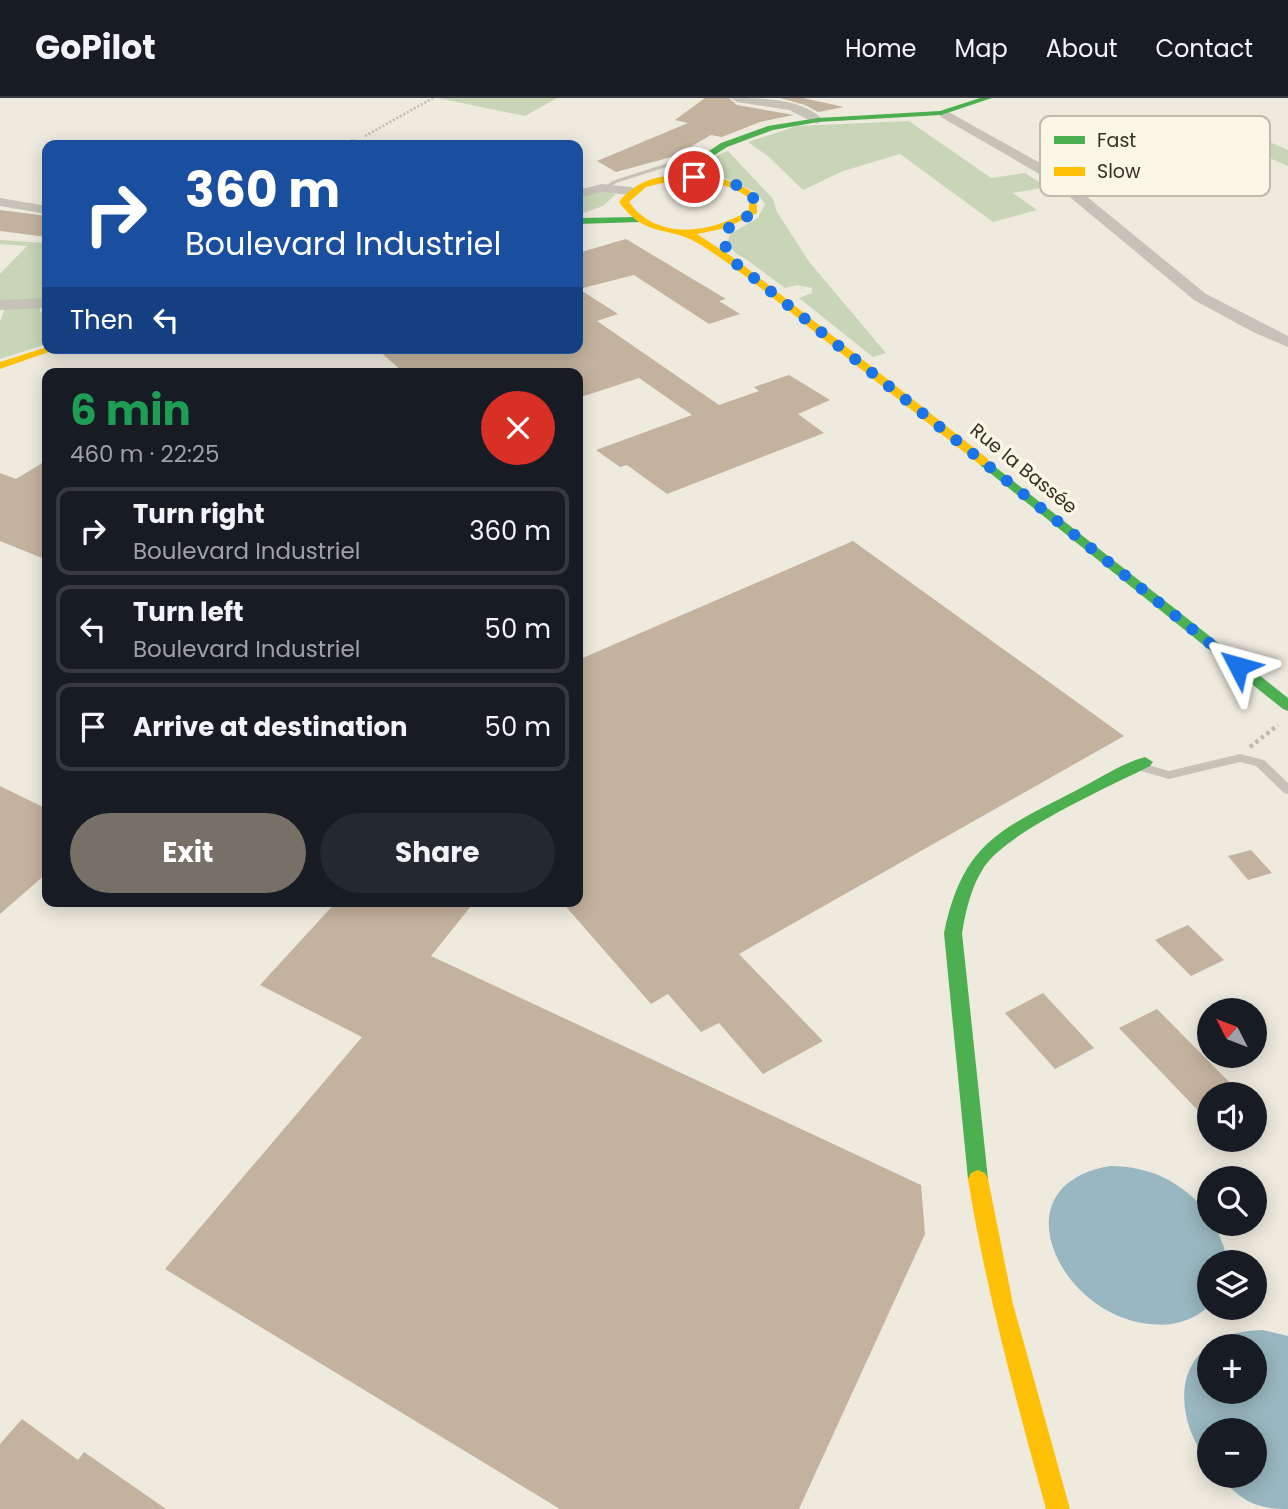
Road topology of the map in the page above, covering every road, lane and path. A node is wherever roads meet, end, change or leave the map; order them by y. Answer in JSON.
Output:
{"nodes":[{"id":1,"x":433,"y":98,"type":"edge"},
{"id":2,"x":737,"y":98,"type":"edge"},
{"id":3,"x":988,"y":98,"type":"edge"},
{"id":4,"x":945,"y":114,"type":"junction"},
{"id":5,"x":817,"y":120,"type":"junction"},
{"id":6,"x":357,"y":140,"type":"edge"},
{"id":7,"x":705,"y":157,"type":"junction"},
{"id":8,"x":1040,"y":169,"type":"edge"},
{"id":9,"x":673,"y":178,"type":"junction"},
{"id":10,"x":715,"y":179,"type":"junction"},
{"id":11,"x":607,"y":188,"type":"junction"},
{"id":12,"x":583,"y":193,"type":"edge"},
{"id":13,"x":627,"y":196,"type":"junction"},
{"id":14,"x":1080,"y":196,"type":"edge"},
{"id":15,"x":0,"y":202,"type":"edge"},
{"id":16,"x":42,"y":208,"type":"edge"},
{"id":17,"x":583,"y":217,"type":"edge"},
{"id":18,"x":583,"y":219,"type":"edge"},
{"id":19,"x":637,"y":220,"type":"junction"},
{"id":20,"x":730,"y":226,"type":"junction"},
{"id":21,"x":685,"y":231,"type":"junction"},
{"id":22,"x":734,"y":262,"type":"junction"},
{"id":23,"x":42,"y":303,"type":"edge"},
{"id":24,"x":0,"y":305,"type":"edge"},
{"id":25,"x":1288,"y":342,"type":"edge"},
{"id":26,"x":42,"y":352,"type":"edge"},
{"id":27,"x":0,"y":366,"type":"edge"},
{"id":28,"x":1285,"y":712,"type":"edge"},
{"id":29,"x":1240,"y":758,"type":"junction"},
{"id":30,"x":1141,"y":764,"type":"joint"},
{"id":31,"x":1288,"y":790,"type":"edge"},
{"id":32,"x":1058,"y":1509,"type":"edge"}],
"edges":[{"from":1,"to":6,"type":"path"},
{"from":2,"to":5,"type":"street"},
{"from":3,"to":4,"type":"main road"},
{"from":4,"to":5,"type":"main road"},
{"from":4,"to":8,"type":"street"},
{"from":5,"to":7,"type":"main road"},
{"from":7,"to":9,"type":"main road"},
{"from":7,"to":10,"type":"main road"},
{"from":7,"to":11,"type":"lane"},
{"from":9,"to":10,"type":"main road"},
{"from":9,"to":13,"type":"main road"},
{"from":10,"to":20,"type":"main road"},
{"from":11,"to":12,"type":"street"},
{"from":11,"to":13,"type":"street"},
{"from":13,"to":17,"type":"main road"},
{"from":13,"to":19,"type":"main road"},
{"from":14,"to":25,"type":"street"},
{"from":15,"to":16,"type":"street"},
{"from":18,"to":19,"type":"main road"},
{"from":19,"to":21,"type":"main road"},
{"from":20,"to":21,"type":"main road"},
{"from":20,"to":22,"type":"main road"},
{"from":21,"to":22,"type":"main road","name":"Rue la Bassée"},
{"from":22,"to":28,"type":"main road","name":"Rue la Bassée"},
{"from":23,"to":24,"type":"street"},
{"from":26,"to":27,"type":"main road"},
{"from":28,"to":29,"type":"path"},
{"from":29,"to":30,"type":"lane"},
{"from":29,"to":31,"type":"lane"},
{"from":30,"to":32,"type":"main road"}]}
